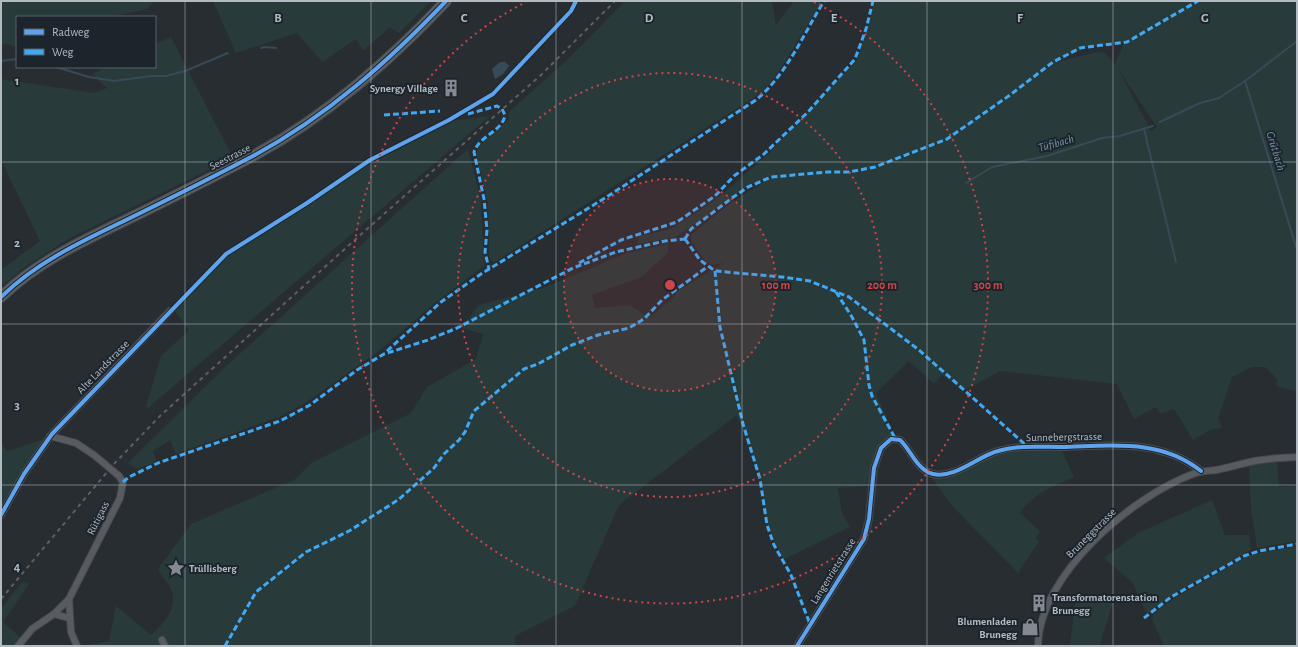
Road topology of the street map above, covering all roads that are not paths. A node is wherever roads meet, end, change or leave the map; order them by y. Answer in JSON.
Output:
{"nodes":[{"id":1,"x":446,"y":1,"type":"edge"},
{"id":2,"x":1,"y":297,"type":"edge"},
{"id":3,"x":170,"y":311,"type":"dead end"},
{"id":4,"x":50,"y":436,"type":"junction"},
{"id":5,"x":895,"y":438,"type":"joint"},
{"id":6,"x":1297,"y":457,"type":"edge"},
{"id":7,"x":1201,"y":471,"type":"junction"},
{"id":8,"x":1,"y":516,"type":"edge"},
{"id":9,"x":69,"y":599,"type":"junction"},
{"id":10,"x":54,"y":614,"type":"junction"},
{"id":11,"x":69,"y":618,"type":"junction"},
{"id":12,"x":18,"y":646,"type":"edge"},
{"id":13,"x":77,"y":646,"type":"edge"},
{"id":14,"x":797,"y":646,"type":"edge"},
{"id":15,"x":1038,"y":646,"type":"edge"}],
"edges":[{"from":1,"to":2,"type":"main road","name":"Seestrasse"},
{"from":3,"to":4,"type":"street","name":"Alte Landstrasse"},
{"from":4,"to":8,"type":"street","name":"Alte Landstrasse"},
{"from":4,"to":9,"type":"street","name":"Rütigass","bridge":true},
{"from":5,"to":7,"type":"street","name":"Sunnebergstrasse"},
{"from":5,"to":14,"type":"street","name":"Langenrietstrasse"},
{"from":6,"to":7,"type":"street"},
{"from":7,"to":15,"type":"street","name":"Bruneggstrasse"},
{"from":9,"to":10,"type":"street"},
{"from":9,"to":11,"type":"street","name":"Rütigass"},
{"from":10,"to":11,"type":"street"},
{"from":10,"to":12,"type":"street"},
{"from":11,"to":13,"type":"street","name":"Rütigass"}]}
